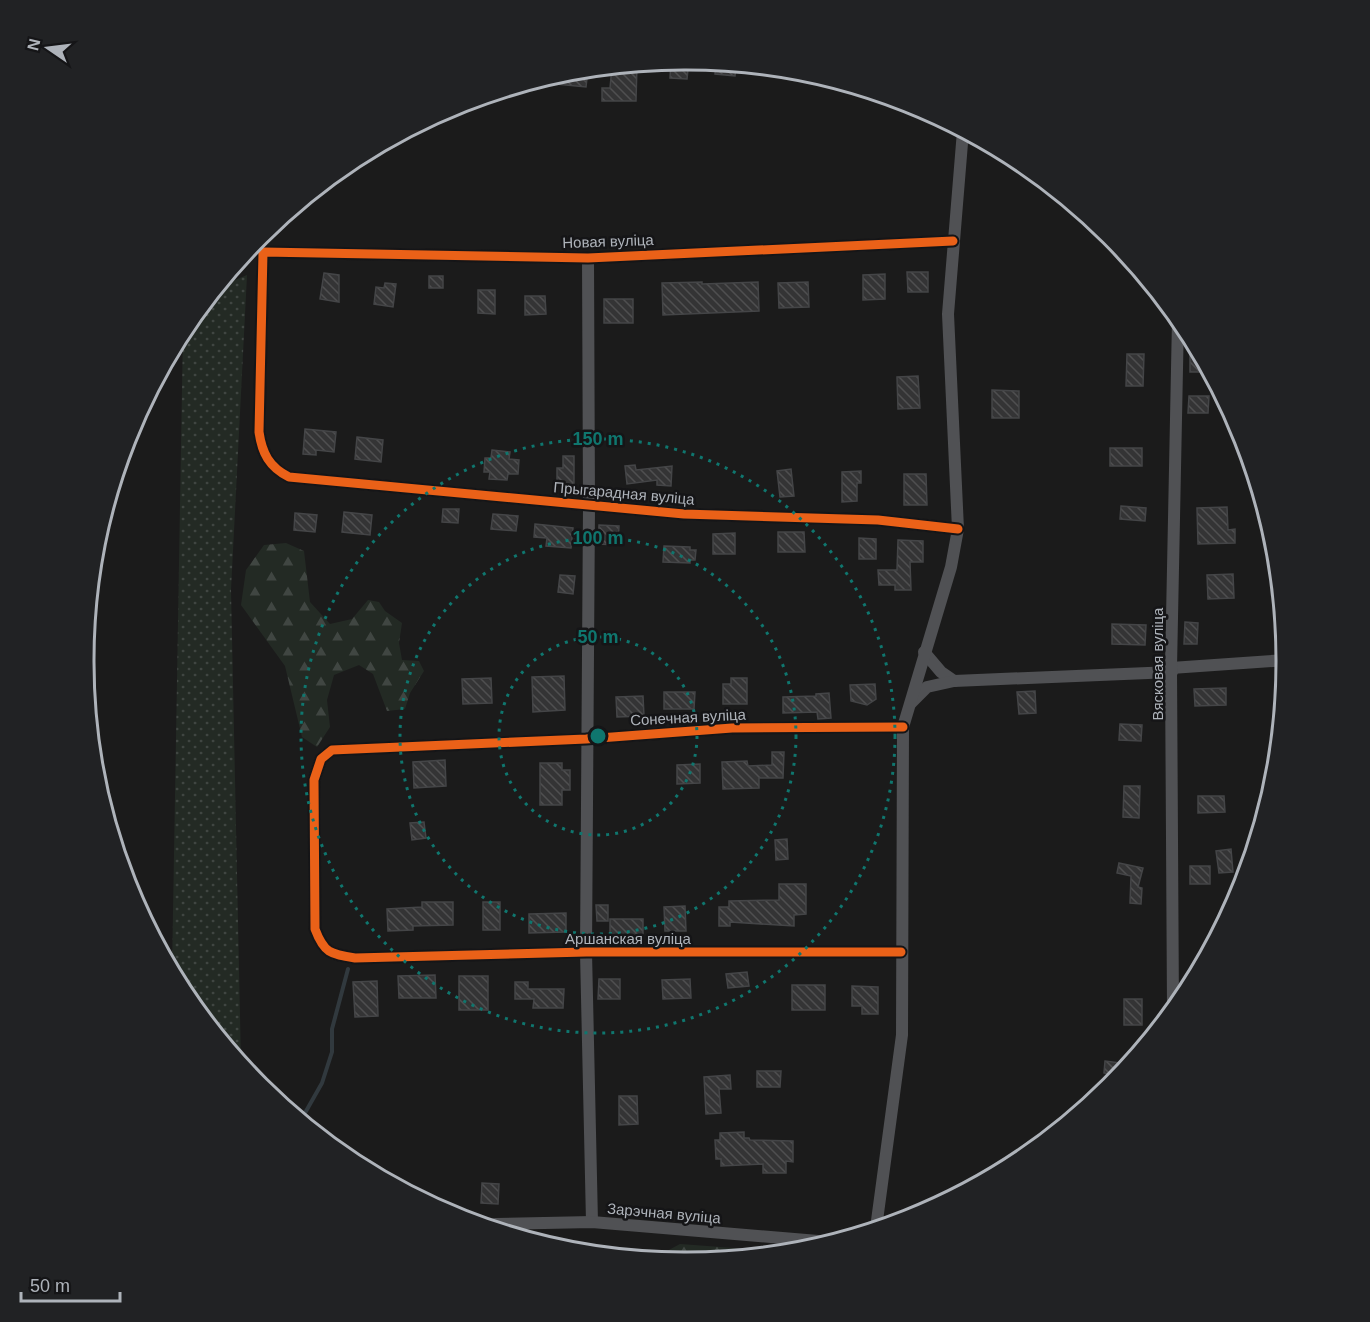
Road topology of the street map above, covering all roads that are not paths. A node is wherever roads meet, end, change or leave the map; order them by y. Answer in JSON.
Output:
{"nodes":[{"id":1,"x":962,"y":140,"type":"edge"},
{"id":2,"x":953,"y":241,"type":"junction"},
{"id":3,"x":588,"y":258,"type":"junction"},
{"id":4,"x":1178,"y":336,"type":"edge"},
{"id":5,"x":289,"y":477,"type":"joint"},
{"id":6,"x":589,"y":506,"type":"junction"},
{"id":7,"x":958,"y":529,"type":"junction"},
{"id":8,"x":924,"y":652,"type":"junction"},
{"id":9,"x":1276,"y":661,"type":"edge"},
{"id":10,"x":1172,"y":670,"type":"junction"},
{"id":11,"x":954,"y":681,"type":"junction"},
{"id":12,"x":906,"y":709,"type":"junction"},
{"id":13,"x":903,"y":727,"type":"junction"},
{"id":14,"x":586,"y":739,"type":"junction"},
{"id":15,"x":332,"y":750,"type":"joint"},
{"id":16,"x":586,"y":952,"type":"junction"},
{"id":17,"x":901,"y":952,"type":"junction"},
{"id":18,"x":1173,"y":993,"type":"edge"},
{"id":19,"x":877,"y":1219,"type":"edge"},
{"id":20,"x":592,"y":1222,"type":"junction"},
{"id":21,"x":508,"y":1224,"type":"edge"},
{"id":22,"x":802,"y":1240,"type":"edge"}],
"edges":[{"from":1,"to":2,"type":"street"},
{"from":2,"to":3,"type":"street","name":"Новая вуліца"},
{"from":2,"to":7,"type":"street"},
{"from":3,"to":5,"type":"street","name":"Новая вуліца"},
{"from":3,"to":6,"type":"street"},
{"from":4,"to":10,"type":"street","name":"Вясковая вуліца"},
{"from":5,"to":6,"type":"street","name":"Прыгарадная вуліца"},
{"from":6,"to":7,"type":"street","name":"Прыгарадная вуліца"},
{"from":6,"to":14,"type":"street"},
{"from":7,"to":8,"type":"street"},
{"from":8,"to":11,"type":"street"},
{"from":8,"to":12,"type":"street"},
{"from":9,"to":10,"type":"street"},
{"from":10,"to":11,"type":"street"},
{"from":10,"to":18,"type":"street","name":"Вясковая вуліца"},
{"from":11,"to":12,"type":"street"},
{"from":12,"to":13,"type":"street"},
{"from":13,"to":14,"type":"street","name":"Сонечная вуліца"},
{"from":13,"to":17,"type":"street"},
{"from":14,"to":15,"type":"street","name":"Сонечная вуліца"},
{"from":14,"to":16,"type":"street"},
{"from":15,"to":16,"type":"street","name":"Аршанская вуліца"},
{"from":16,"to":17,"type":"street","name":"Аршанская вуліца"},
{"from":16,"to":20,"type":"street"},
{"from":17,"to":19,"type":"street"},
{"from":20,"to":21,"type":"street","name":"Зарэчная вуліца"},
{"from":20,"to":22,"type":"street","name":"Зарэчная вуліца"}]}
